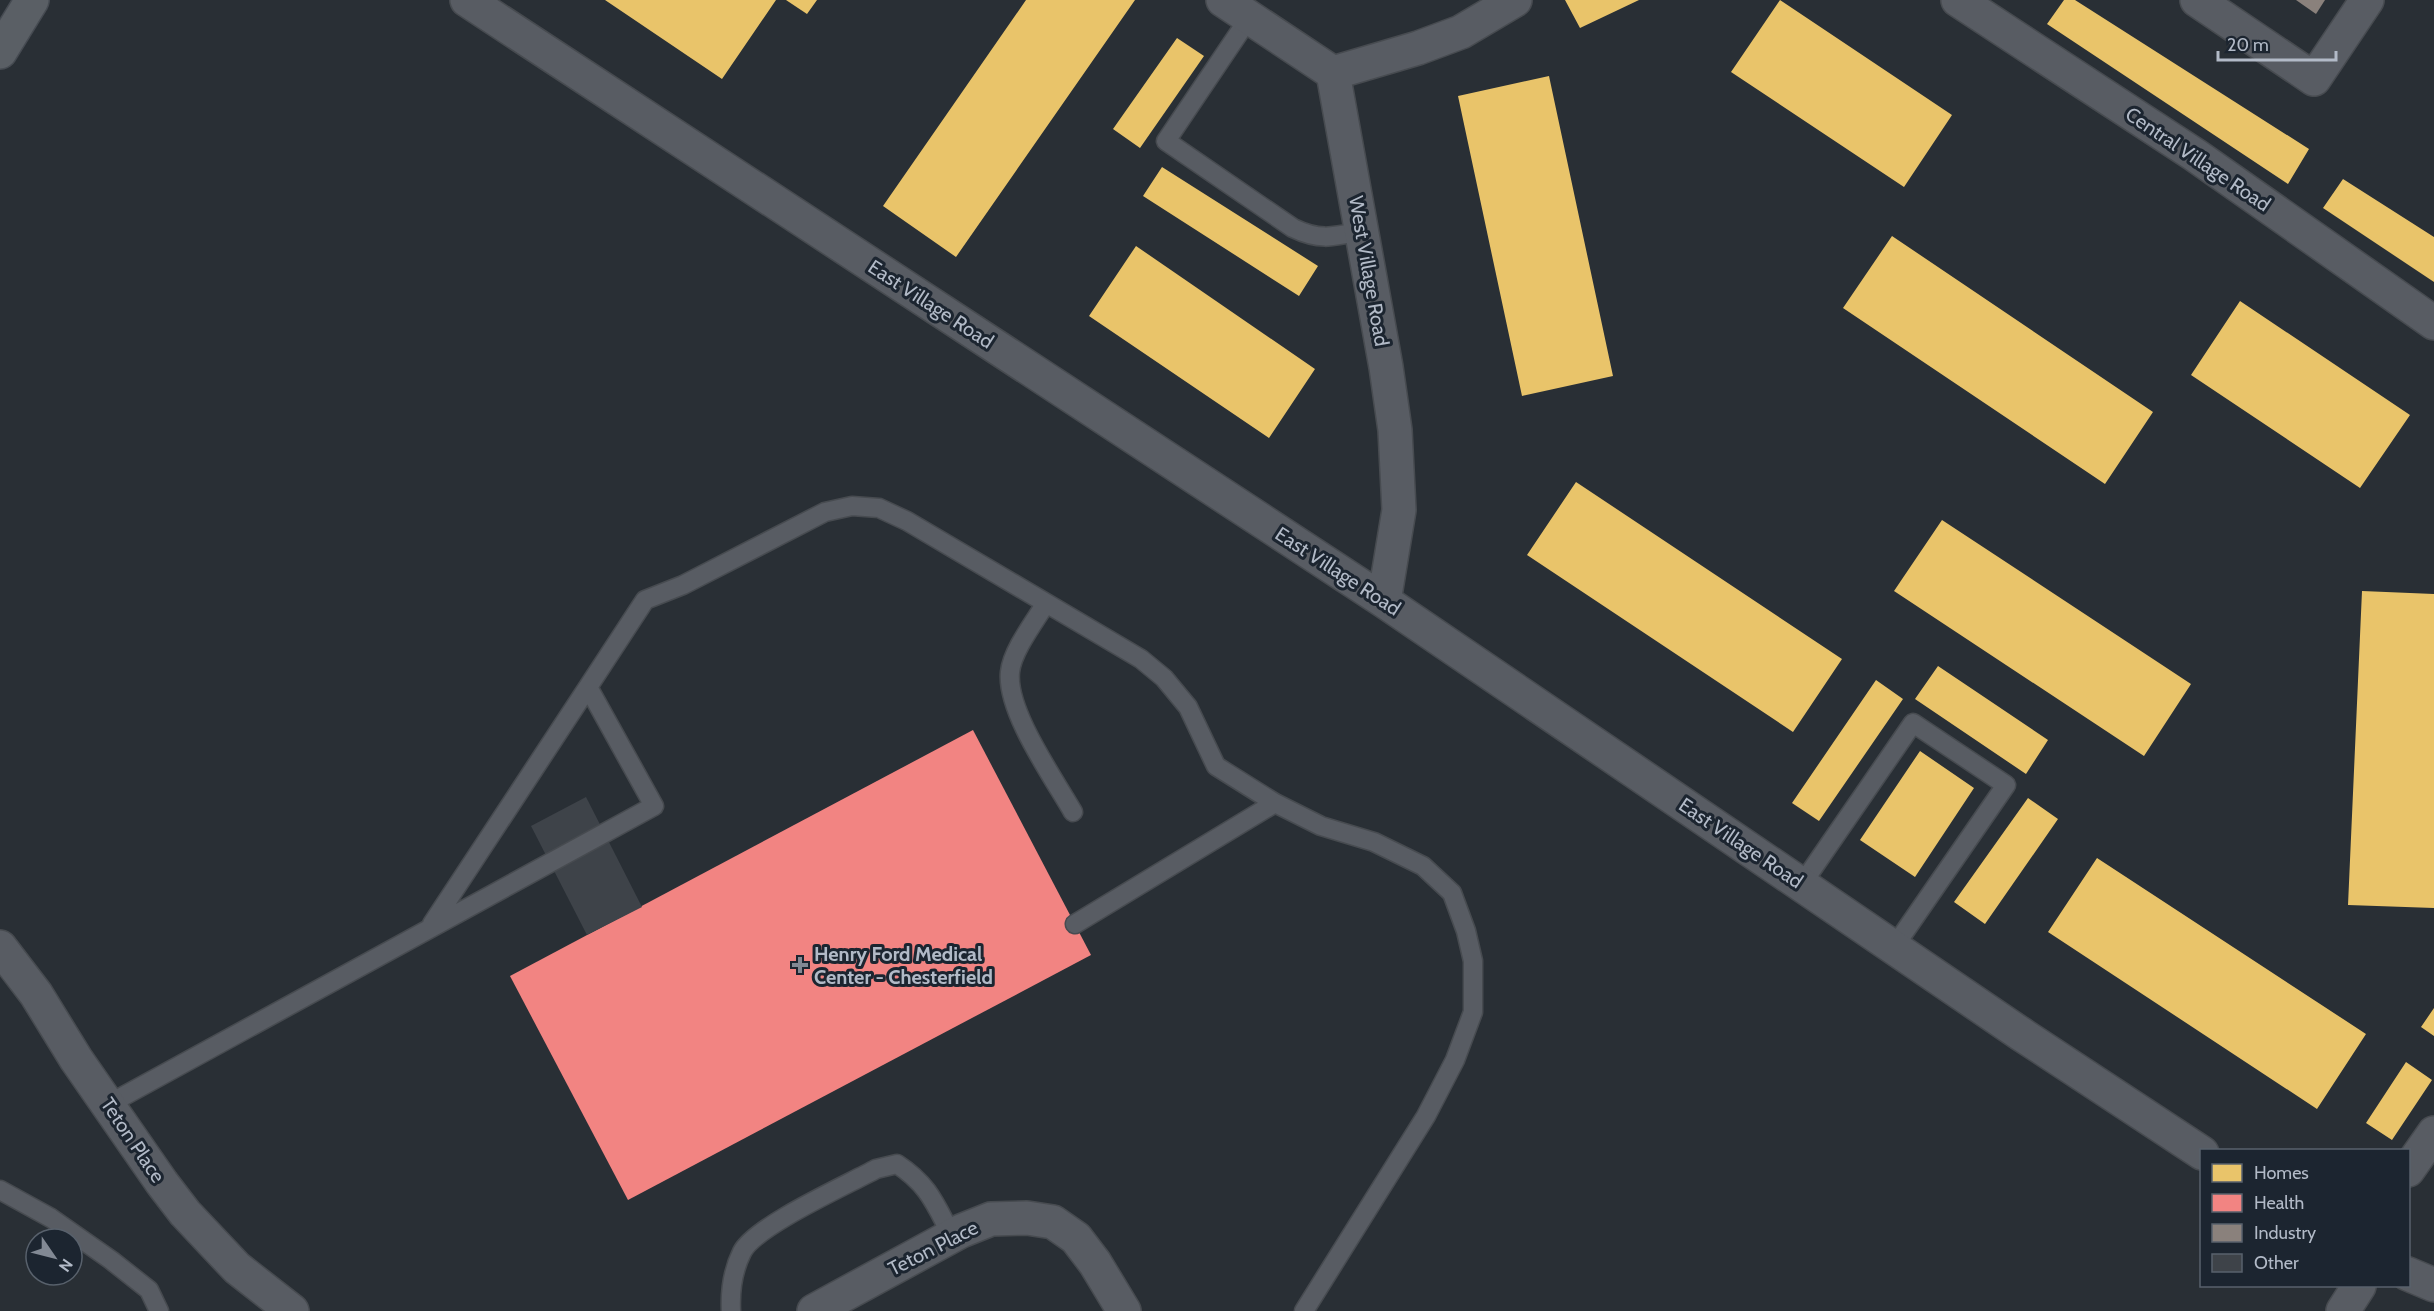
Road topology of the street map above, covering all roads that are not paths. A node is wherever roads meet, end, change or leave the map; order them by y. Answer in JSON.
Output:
{"nodes":[{"id":1,"x":32,"y":0,"type":"edge"},
{"id":2,"x":467,"y":0,"type":"edge"},
{"id":3,"x":1515,"y":0,"type":"edge"},
{"id":4,"x":1958,"y":0,"type":"edge"},
{"id":5,"x":2367,"y":0,"type":"edge"},
{"id":6,"x":2201,"y":1,"type":"edge"},
{"id":7,"x":1236,"y":9,"type":"edge"},
{"id":8,"x":0,"y":52,"type":"edge"},
{"id":9,"x":1333,"y":73,"type":"junction"},
{"id":10,"x":1361,"y":231,"type":"junction"},
{"id":11,"x":2434,"y":323,"type":"edge"},
{"id":12,"x":1384,"y":601,"type":"junction"},
{"id":13,"x":1047,"y":603,"type":"junction"},
{"id":14,"x":588,"y":687,"type":"junction"},
{"id":15,"x":1275,"y":803,"type":"junction"},
{"id":16,"x":1073,"y":812,"type":"dead end"},
{"id":17,"x":1802,"y":884,"type":"junction"},
{"id":18,"x":1075,"y":924,"type":"dead end"},
{"id":19,"x":430,"y":927,"type":"junction"},
{"id":20,"x":0,"y":947,"type":"edge"},
{"id":21,"x":1894,"y":947,"type":"junction"},
{"id":22,"x":109,"y":1104,"type":"junction"},
{"id":23,"x":2434,"y":1133,"type":"edge"},
{"id":24,"x":2200,"y":1152,"type":"edge"},
{"id":25,"x":2410,"y":1169,"type":"edge"},
{"id":26,"x":0,"y":1191,"type":"edge"},
{"id":27,"x":952,"y":1236,"type":"junction"},
{"id":28,"x":2410,"y":1274,"type":"edge"},
{"id":29,"x":2434,"y":1285,"type":"edge"},
{"id":30,"x":2358,"y":1287,"type":"edge"},
{"id":31,"x":159,"y":1311,"type":"edge"},
{"id":32,"x":292,"y":1311,"type":"edge"},
{"id":33,"x":731,"y":1311,"type":"edge"},
{"id":34,"x":814,"y":1311,"type":"edge"},
{"id":35,"x":1124,"y":1311,"type":"edge"},
{"id":36,"x":1304,"y":1311,"type":"edge"},
{"id":37,"x":2343,"y":1311,"type":"edge"}],
"edges":[{"from":1,"to":8,"type":"main road"},
{"from":2,"to":12,"type":"street","name":"East Village Road"},
{"from":3,"to":9,"type":"street"},
{"from":4,"to":11,"type":"street","name":"Central Village Road"},
{"from":5,"to":6,"type":"street"},
{"from":7,"to":9,"type":"street"},
{"from":7,"to":10,"type":"lane"},
{"from":9,"to":10,"type":"street","name":"West Village Road"},
{"from":10,"to":12,"type":"street","name":"West Village Road"},
{"from":12,"to":17,"type":"street","name":"East Village Road"},
{"from":13,"to":14,"type":"lane"},
{"from":13,"to":15,"type":"lane"},
{"from":13,"to":16,"type":"lane"},
{"from":14,"to":19,"type":"lane"},
{"from":14,"to":19,"type":"lane"},
{"from":15,"to":18,"type":"lane"},
{"from":15,"to":36,"type":"lane"},
{"from":17,"to":21,"type":"street","name":"East Village Road"},
{"from":17,"to":21,"type":"lane"},
{"from":19,"to":22,"type":"lane"},
{"from":20,"to":22,"type":"street","name":"Teton Place"},
{"from":21,"to":24,"type":"street","name":"East Village Road"},
{"from":22,"to":32,"type":"street","name":"Teton Place"},
{"from":23,"to":25,"type":"street"},
{"from":26,"to":31,"type":"lane"},
{"from":27,"to":33,"type":"lane"},
{"from":27,"to":34,"type":"street","name":"Teton Place"},
{"from":27,"to":35,"type":"street","name":"Teton Place"},
{"from":28,"to":29,"type":"street"},
{"from":30,"to":37,"type":"street"}]}
